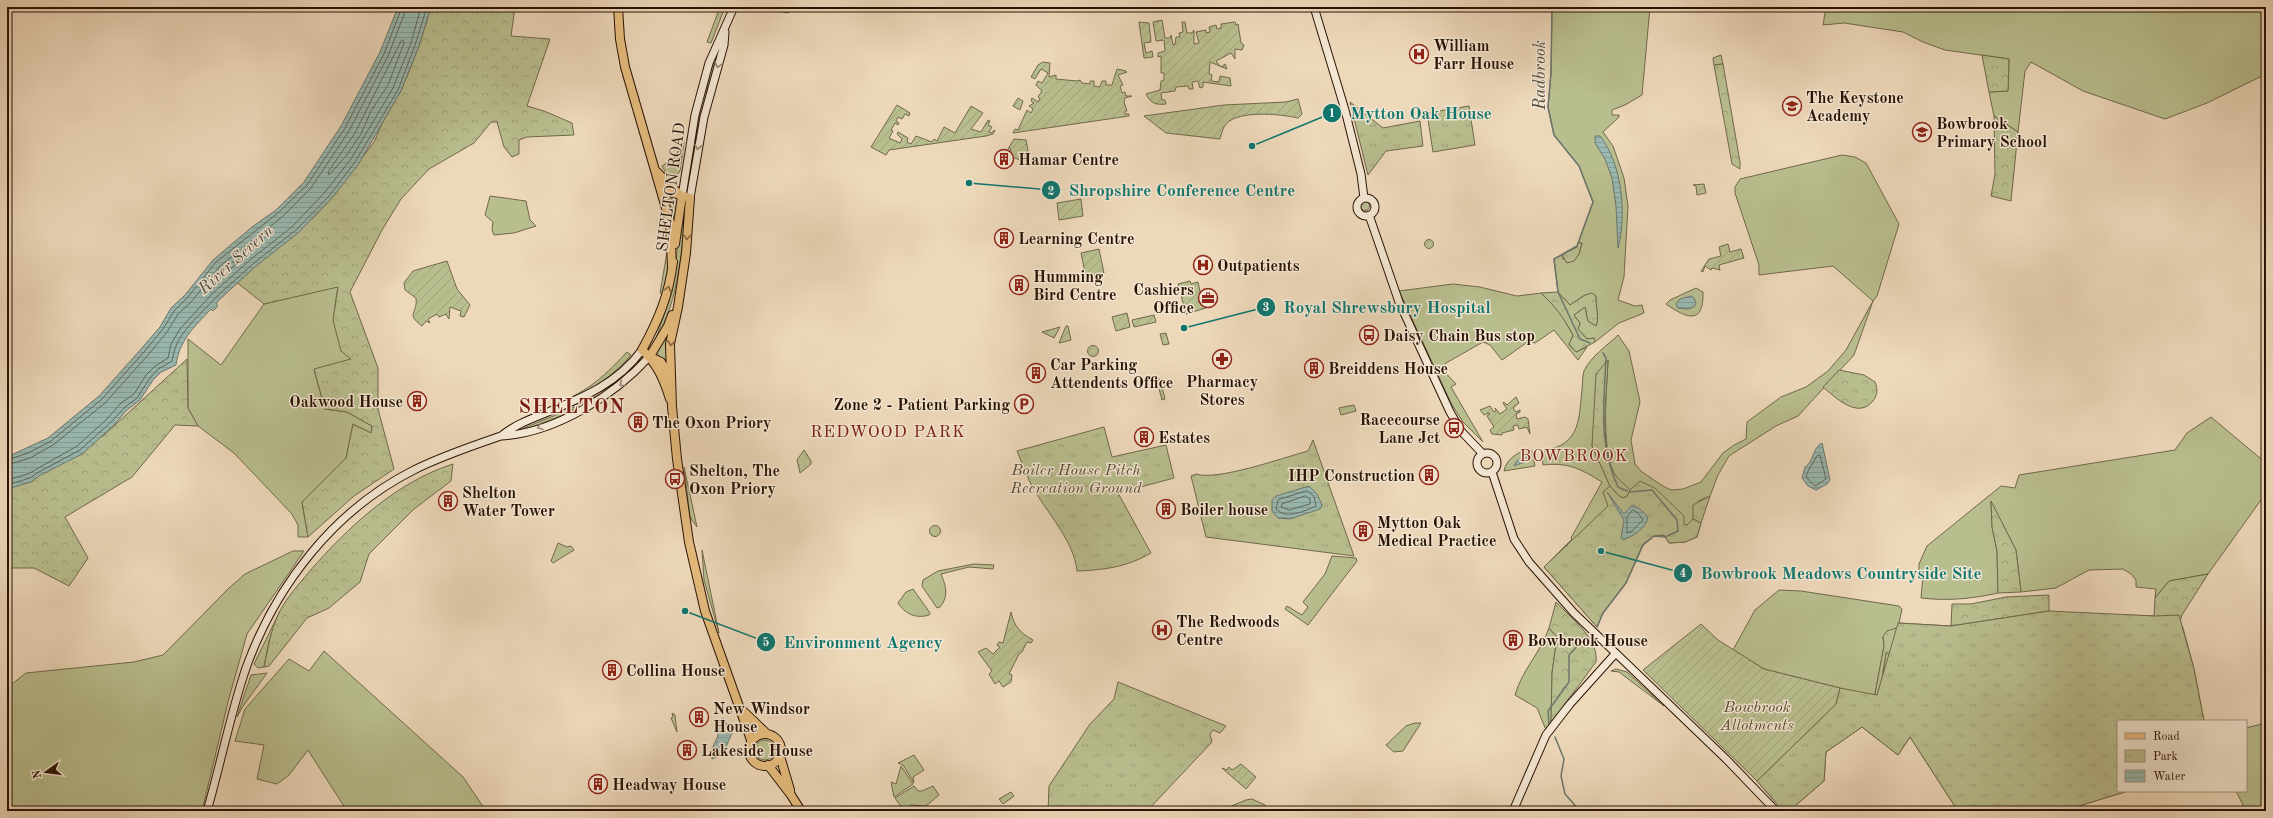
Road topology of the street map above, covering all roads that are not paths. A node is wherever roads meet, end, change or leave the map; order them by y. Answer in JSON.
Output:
{"nodes":[{"id":1,"x":618,"y":7,"type":"edge"},
{"id":2,"x":734,"y":7,"type":"edge"},
{"id":3,"x":1314,"y":7,"type":"edge"},
{"id":4,"x":657,"y":171,"type":"junction"},
{"id":5,"x":661,"y":187,"type":"junction"},
{"id":6,"x":686,"y":197,"type":"junction"},
{"id":7,"x":1364,"y":198,"type":"junction"},
{"id":8,"x":1369,"y":215,"type":"junction"},
{"id":9,"x":672,"y":267,"type":"junction"},
{"id":10,"x":680,"y":291,"type":"junction"},
{"id":11,"x":642,"y":350,"type":"junction"},
{"id":12,"x":650,"y":356,"type":"junction"},
{"id":13,"x":672,"y":382,"type":"junction"},
{"id":14,"x":672,"y":407,"type":"junction"},
{"id":15,"x":501,"y":436,"type":"junction"},
{"id":16,"x":1482,"y":453,"type":"junction"},
{"id":17,"x":1492,"y":472,"type":"junction"},
{"id":18,"x":1615,"y":654,"type":"junction"},
{"id":19,"x":741,"y":709,"type":"junction"},
{"id":20,"x":766,"y":734,"type":"junction"},
{"id":21,"x":751,"y":740,"type":"junction"},
{"id":22,"x":780,"y":756,"type":"junction"},
{"id":23,"x":768,"y":765,"type":"junction"},
{"id":24,"x":791,"y":795,"type":"junction"},
{"id":25,"x":207,"y":811,"type":"edge"},
{"id":26,"x":801,"y":811,"type":"edge"},
{"id":27,"x":1514,"y":811,"type":"edge"},
{"id":28,"x":1776,"y":811,"type":"edge"}],
"edges":[{"from":1,"to":4,"type":"main road"},
{"from":2,"to":6,"type":"main road","name":"SHELTON ROAD"},
{"from":3,"to":7,"type":"main road"},
{"from":4,"to":5,"type":"main road"},
{"from":4,"to":6,"type":"main road"},
{"from":5,"to":6,"type":"main road"},
{"from":5,"to":9,"type":"main road"},
{"from":6,"to":9,"type":"main road","name":"SHELTON ROAD"},
{"from":6,"to":10,"type":"main road","one_way":true},
{"from":7,"to":8,"type":"main road"},
{"from":7,"to":8,"type":"main road"},
{"from":8,"to":16,"type":"main road"},
{"from":11,"to":9,"type":"main road","name":"SHELTON ROAD","one_way":true},
{"from":10,"to":12,"type":"main road"},
{"from":10,"to":13,"type":"main road","one_way":true},
{"from":11,"to":12,"type":"main road"},
{"from":11,"to":15,"type":"main road"},
{"from":12,"to":13,"type":"main road"},
{"from":12,"to":14,"type":"main road"},
{"from":12,"to":15,"type":"main road","one_way":true},
{"from":13,"to":14,"type":"main road"},
{"from":14,"to":19,"type":"main road"},
{"from":15,"to":25,"type":"main road"},
{"from":16,"to":17,"type":"main road"},
{"from":16,"to":17,"type":"main road"},
{"from":17,"to":18,"type":"main road"},
{"from":18,"to":27,"type":"main road"},
{"from":18,"to":28,"type":"main road"},
{"from":19,"to":20,"type":"main road"},
{"from":19,"to":21,"type":"main road"},
{"from":20,"to":21,"type":"main road"},
{"from":20,"to":22,"type":"main road"},
{"from":21,"to":23,"type":"main road"},
{"from":22,"to":23,"type":"main road"},
{"from":22,"to":24,"type":"main road"},
{"from":23,"to":24,"type":"main road"},
{"from":24,"to":26,"type":"main road"}]}
